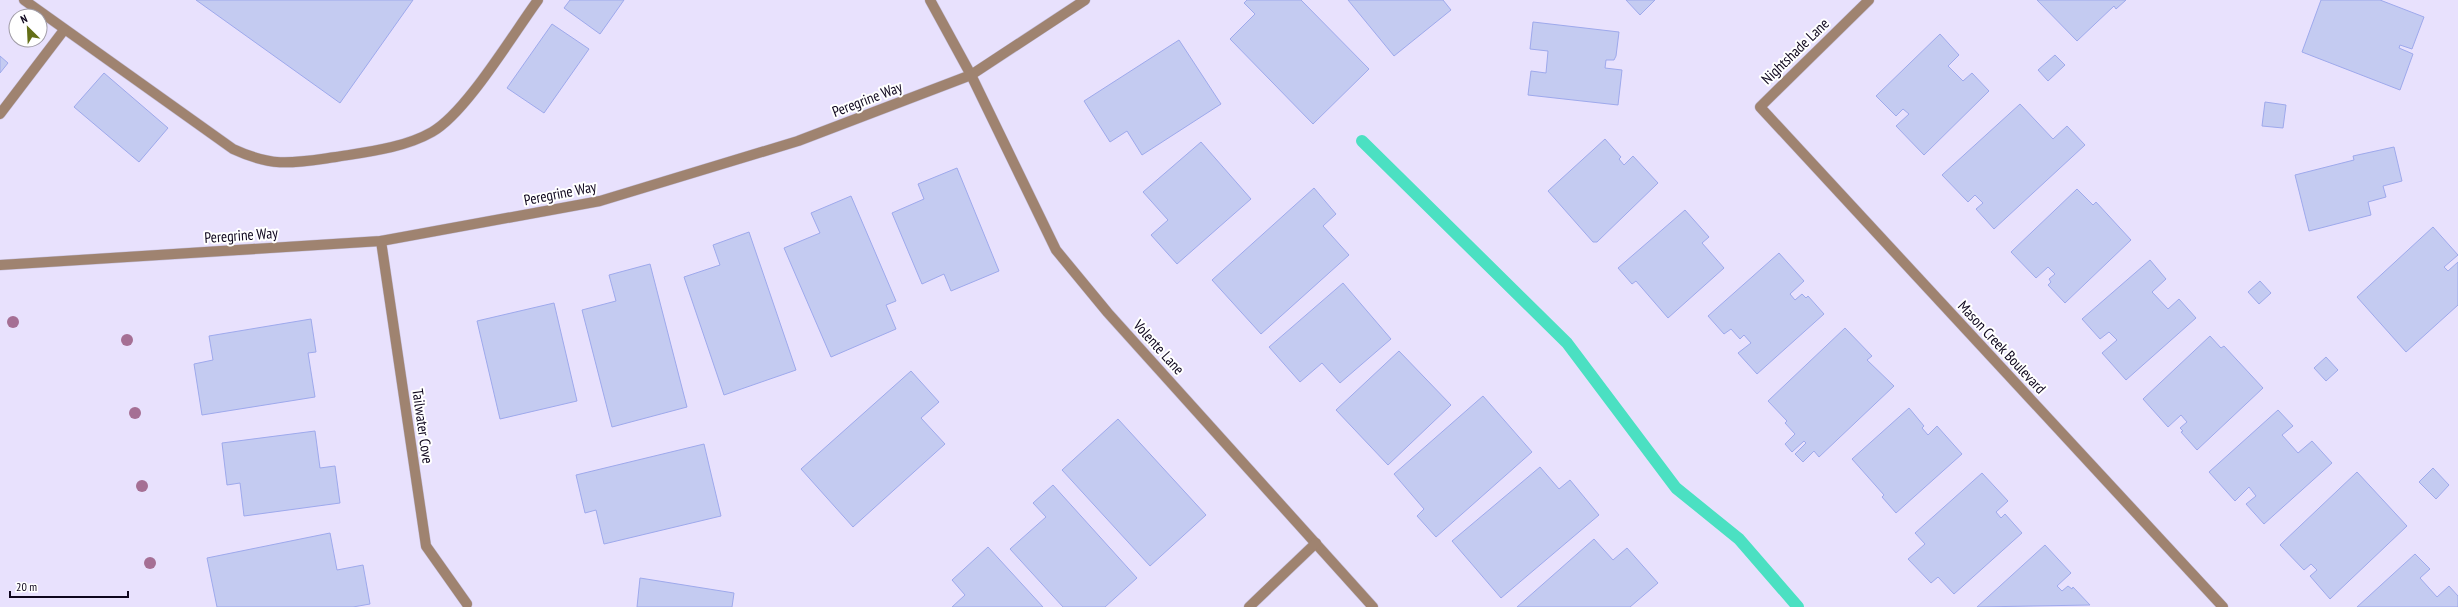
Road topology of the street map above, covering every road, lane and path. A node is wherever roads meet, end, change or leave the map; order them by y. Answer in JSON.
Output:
{"nodes":[{"id":1,"x":24,"y":0,"type":"edge"},
{"id":2,"x":538,"y":0,"type":"edge"},
{"id":3,"x":930,"y":0,"type":"edge"},
{"id":4,"x":1085,"y":0,"type":"edge"},
{"id":5,"x":1869,"y":0,"type":"edge"},
{"id":6,"x":64,"y":30,"type":"junction"},
{"id":7,"x":971,"y":75,"type":"junction"},
{"id":8,"x":1760,"y":106,"type":"joint"},
{"id":9,"x":0,"y":114,"type":"edge"},
{"id":10,"x":381,"y":241,"type":"junction"},
{"id":11,"x":0,"y":265,"type":"edge"},
{"id":12,"x":1316,"y":543,"type":"junction"},
{"id":13,"x":467,"y":604,"type":"dead end"},
{"id":14,"x":1249,"y":607,"type":"edge"},
{"id":15,"x":1374,"y":607,"type":"edge"},
{"id":16,"x":2223,"y":607,"type":"edge"}],
"edges":[{"from":1,"to":6,"type":"street"},
{"from":2,"to":6,"type":"street"},
{"from":3,"to":7,"type":"street","name":"Volente Lane"},
{"from":4,"to":7,"type":"street","name":"Peregrine Way"},
{"from":5,"to":8,"type":"street","name":"Nightshade Lane"},
{"from":6,"to":9,"type":"street"},
{"from":7,"to":10,"type":"street","name":"Peregrine Way"},
{"from":7,"to":12,"type":"street","name":"Volente Lane"},
{"from":8,"to":16,"type":"street","name":"Mason Creek Boulevard"},
{"from":10,"to":11,"type":"street","name":"Peregrine Way"},
{"from":10,"to":13,"type":"street","name":"Tailwater Cove"},
{"from":12,"to":14,"type":"street"},
{"from":12,"to":15,"type":"street","name":"Volente Lane"}]}
